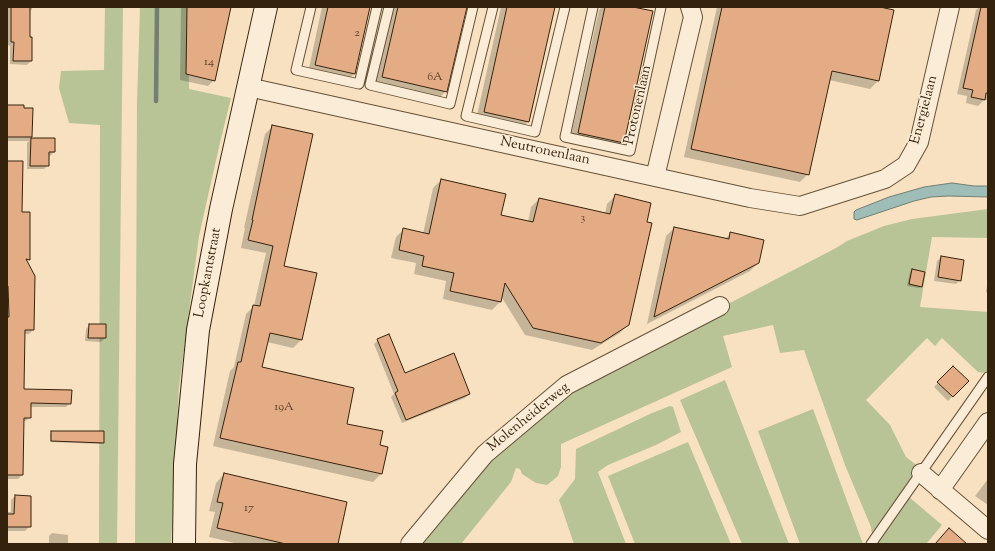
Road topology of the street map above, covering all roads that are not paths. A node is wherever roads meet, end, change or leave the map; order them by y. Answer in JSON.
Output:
{"nodes":[{"id":1,"x":266,"y":7,"type":"edge"},
{"id":2,"x":311,"y":7,"type":"edge"},
{"id":3,"x":377,"y":7,"type":"edge"},
{"id":4,"x":389,"y":7,"type":"edge"},
{"id":5,"x":473,"y":7,"type":"edge"},
{"id":6,"x":493,"y":7,"type":"edge"},
{"id":7,"x":565,"y":7,"type":"edge"},
{"id":8,"x":594,"y":7,"type":"edge"},
{"id":9,"x":661,"y":7,"type":"edge"},
{"id":10,"x":690,"y":7,"type":"edge"},
{"id":11,"x":950,"y":7,"type":"edge"},
{"id":12,"x":248,"y":87,"type":"junction"},
{"id":13,"x":655,"y":177,"type":"junction"},
{"id":14,"x":841,"y":194,"type":"joint"},
{"id":15,"x":720,"y":306,"type":"dead end"},
{"id":16,"x":988,"y":377,"type":"edge"},
{"id":17,"x":988,"y":422,"type":"edge"},
{"id":18,"x":921,"y":473,"type":"junction"},
{"id":19,"x":940,"y":490,"type":"junction"},
{"id":20,"x":988,"y":530,"type":"edge"},
{"id":21,"x":184,"y":544,"type":"edge"},
{"id":22,"x":410,"y":544,"type":"edge"},
{"id":23,"x":871,"y":544,"type":"edge"}],
"edges":[{"from":1,"to":12,"type":"street","name":"Loopkantstraat"},
{"from":2,"to":3,"type":"lane"},
{"from":4,"to":5,"type":"lane"},
{"from":6,"to":7,"type":"lane"},
{"from":8,"to":9,"type":"lane","name":"Protonenlaan"},
{"from":10,"to":13,"type":"street"},
{"from":11,"to":14,"type":"street","name":"Energielaan"},
{"from":12,"to":13,"type":"street","name":"Neutronenlaan"},
{"from":12,"to":21,"type":"street","name":"Loopkantstraat"},
{"from":13,"to":14,"type":"street","name":"Neutronenlaan"},
{"from":15,"to":22,"type":"street","name":"Molenheiderweg"},
{"from":16,"to":18,"type":"lane"},
{"from":17,"to":19,"type":"street"},
{"from":18,"to":19,"type":"street"},
{"from":18,"to":23,"type":"lane"},
{"from":19,"to":20,"type":"street"}]}
